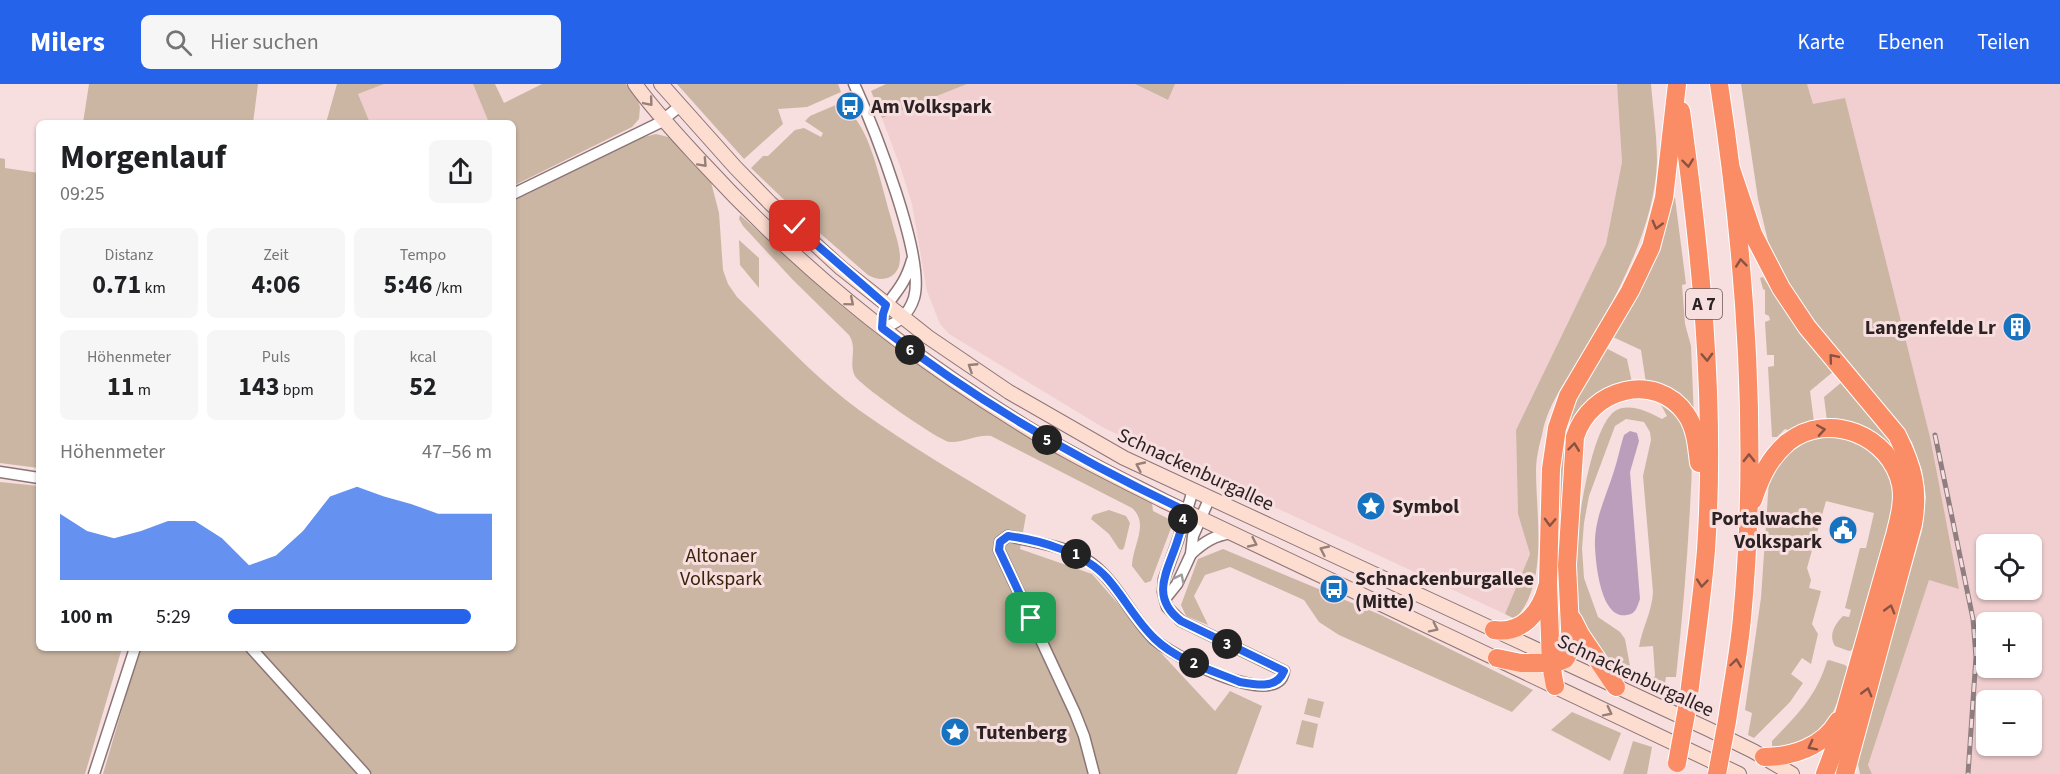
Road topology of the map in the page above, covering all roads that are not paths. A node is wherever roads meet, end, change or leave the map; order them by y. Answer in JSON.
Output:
{"nodes":[{"id":1,"x":635,"y":84,"type":"edge"},
{"id":2,"x":661,"y":84,"type":"edge"},
{"id":3,"x":854,"y":84,"type":"edge"},
{"id":4,"x":1677,"y":84,"type":"edge"},
{"id":5,"x":1719,"y":84,"type":"edge"},
{"id":6,"x":680,"y":106,"type":"junction"},
{"id":7,"x":664,"y":119,"type":"junction"},
{"id":8,"x":1731,"y":169,"type":"junction"},
{"id":9,"x":516,"y":193,"type":"edge"},
{"id":10,"x":912,"y":260,"type":"junction"},
{"id":11,"x":886,"y":305,"type":"junction"},
{"id":12,"x":902,"y":318,"type":"junction"},
{"id":13,"x":882,"y":328,"type":"junction"},
{"id":14,"x":0,"y":472,"type":"edge"},
{"id":15,"x":36,"y":478,"type":"edge"},
{"id":16,"x":1193,"y":490,"type":"junction"},
{"id":17,"x":1210,"y":497,"type":"junction"},
{"id":18,"x":1186,"y":511,"type":"junction"},
{"id":19,"x":1747,"y":516,"type":"junction"},
{"id":20,"x":1200,"y":518,"type":"junction"},
{"id":21,"x":1707,"y":525,"type":"junction"},
{"id":22,"x":1233,"y":533,"type":"junction"},
{"id":23,"x":1191,"y":554,"type":"junction"},
{"id":24,"x":1548,"y":583,"type":"junction"},
{"id":25,"x":1165,"y":599,"type":"junction"},
{"id":26,"x":1570,"y":615,"type":"junction"},
{"id":27,"x":1494,"y":630,"type":"junction"},
{"id":28,"x":134,"y":651,"type":"edge"},
{"id":29,"x":254,"y":651,"type":"edge"},
{"id":30,"x":1497,"y":658,"type":"junction"},
{"id":31,"x":1554,"y":661,"type":"junction"},
{"id":32,"x":1555,"y":686,"type":"junction"},
{"id":33,"x":1616,"y":687,"type":"junction"},
{"id":34,"x":1845,"y":709,"type":"junction"},
{"id":35,"x":1764,"y":757,"type":"junction"},
{"id":36,"x":1676,"y":768,"type":"edge"},
{"id":37,"x":1849,"y":769,"type":"edge"},
{"id":38,"x":94,"y":774,"type":"edge"},
{"id":39,"x":365,"y":774,"type":"edge"},
{"id":40,"x":1094,"y":774,"type":"edge"},
{"id":41,"x":1717,"y":774,"type":"edge"},
{"id":42,"x":1739,"y":774,"type":"edge"},
{"id":43,"x":1792,"y":774,"type":"edge"},
{"id":44,"x":1825,"y":774,"type":"edge"}],
"edges":[{"from":1,"to":7,"type":"main road","name":"Schnackenburgallee","one_way":true},
{"from":2,"to":6,"type":"main road","name":"Schnackenburgallee"},
{"from":3,"to":10,"type":"street"},
{"from":4,"to":21,"type":"highway","number":"A 7","one_way":true},
{"from":4,"to":24,"type":"highway","one_way":true},
{"from":5,"to":8,"type":"highway","number":"A 7"},
{"from":6,"to":7,"type":"street"},
{"from":6,"to":11,"type":"main road","name":"Schnackenburgallee"},
{"from":7,"to":9,"type":"street"},
{"from":7,"to":13,"type":"main road","name":"Schnackenburgallee","one_way":true},
{"from":19,"to":8,"type":"highway","number":"A 7","one_way":true},
{"from":37,"to":8,"type":"highway","one_way":true},
{"from":10,"to":11,"type":"street"},
{"from":10,"to":12,"type":"street"},
{"from":11,"to":12,"type":"main road","name":"Schnackenburgallee"},
{"from":11,"to":13,"type":"street"},
{"from":12,"to":13,"type":"street"},
{"from":16,"to":12,"type":"main road","name":"Schnackenburgallee","one_way":true},
{"from":13,"to":18,"type":"main road","name":"Schnackenburgallee"},
{"from":14,"to":15,"type":"street"},
{"from":16,"to":17,"type":"main road","name":"Schnackenburgallee"},
{"from":16,"to":18,"type":"street"},
{"from":17,"to":20,"type":"street"},
{"from":27,"to":17,"type":"main road","name":"Schnackenburgallee","one_way":true},
{"from":18,"to":20,"type":"main road","name":"Schnackenburgallee"},
{"from":18,"to":25,"type":"street"},
{"from":19,"to":34,"type":"highway","one_way":true},
{"from":41,"to":19,"type":"highway","number":"A 7","one_way":true,"bridge":true},
{"from":20,"to":22,"type":"main road","name":"Schnackenburgallee"},
{"from":20,"to":23,"type":"street"},
{"from":26,"to":21,"type":"highway","one_way":true},
{"from":21,"to":36,"type":"highway","number":"A 7","one_way":true,"bridge":true},
{"from":22,"to":23,"type":"street"},
{"from":22,"to":30,"type":"main road","name":"Schnackenburgallee","one_way":true},
{"from":25,"to":23,"type":"street","one_way":true},
{"from":24,"to":27,"type":"highway"},
{"from":24,"to":31,"type":"highway"},
{"from":25,"to":40,"type":"street"},
{"from":26,"to":31,"type":"highway"},
{"from":26,"to":33,"type":"highway"},
{"from":27,"to":31,"type":"main road","name":"Schnackenburgallee"},
{"from":28,"to":38,"type":"street"},
{"from":29,"to":39,"type":"street"},
{"from":30,"to":31,"type":"highway"},
{"from":30,"to":32,"type":"main road","name":"Schnackenburgallee"},
{"from":31,"to":32,"type":"highway"},
{"from":31,"to":33,"type":"main road","name":"Schnackenburgallee"},
{"from":32,"to":42,"type":"main road","name":"Schnackenburgallee","one_way":true},
{"from":33,"to":35,"type":"main road","name":"Schnackenburgallee"},
{"from":34,"to":35,"type":"highway","one_way":true},
{"from":34,"to":44,"type":"highway"},
{"from":35,"to":43,"type":"main road","name":"Schnackenburgallee"}]}
